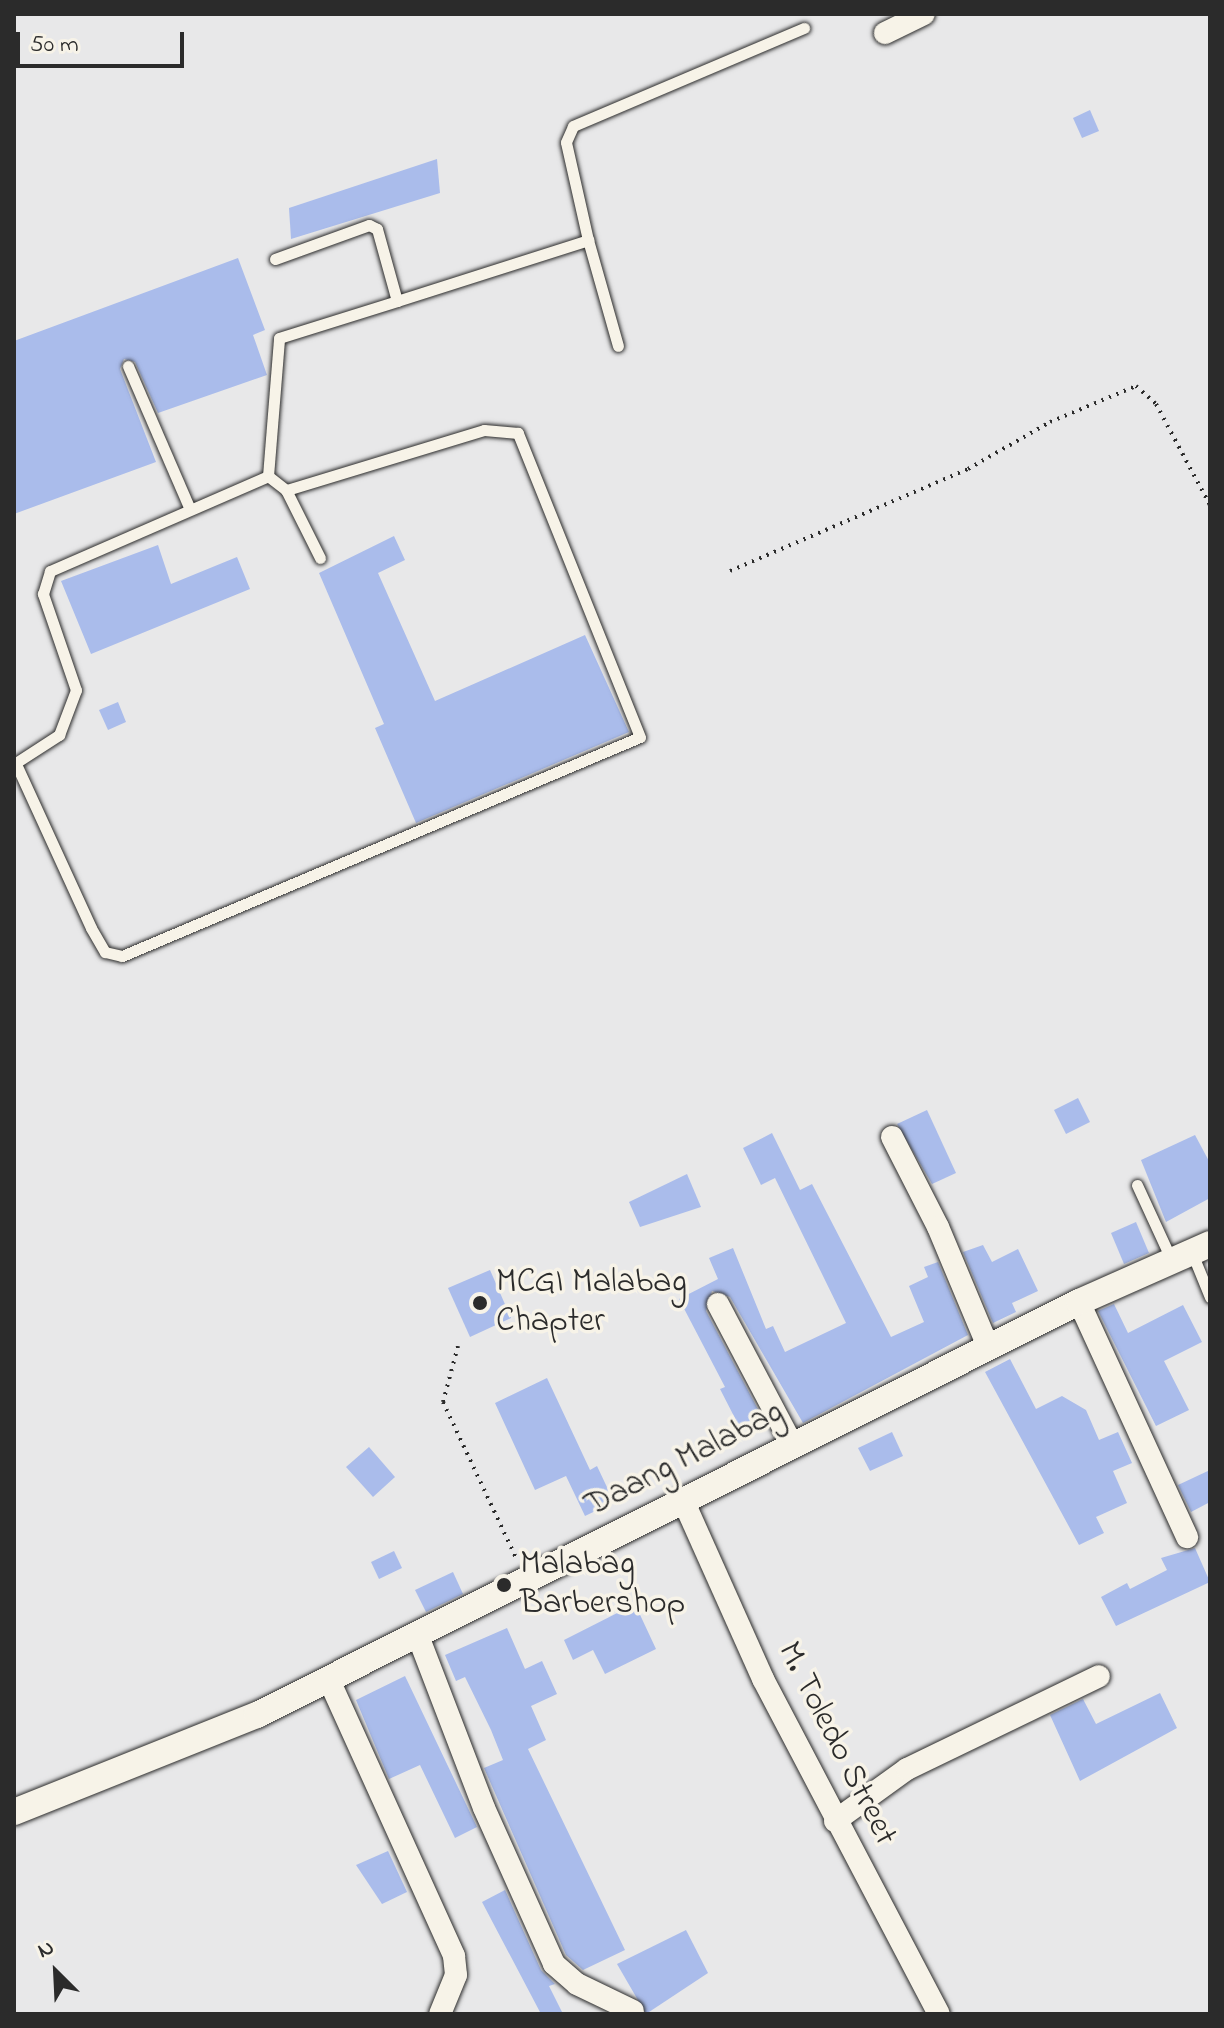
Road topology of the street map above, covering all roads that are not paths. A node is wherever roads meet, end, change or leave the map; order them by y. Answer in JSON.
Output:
{"nodes":[{"id":1,"x":924,"y":14,"type":"edge"},
{"id":2,"x":804,"y":28,"type":"dead end"},
{"id":3,"x":885,"y":33,"type":"dead end"},
{"id":4,"x":588,"y":240,"type":"junction"},
{"id":5,"x":275,"y":259,"type":"dead end"},
{"id":6,"x":397,"y":301,"type":"junction"},
{"id":7,"x":618,"y":346,"type":"dead end"},
{"id":8,"x":128,"y":366,"type":"dead end"},
{"id":9,"x":268,"y":476,"type":"junction"},
{"id":10,"x":286,"y":490,"type":"junction"},
{"id":11,"x":190,"y":509,"type":"junction"},
{"id":12,"x":320,"y":558,"type":"dead end"},
{"id":13,"x":15,"y":764,"type":"edge"},
{"id":14,"x":892,"y":1137,"type":"dead end"},
{"id":15,"x":1137,"y":1185,"type":"dead end"},
{"id":16,"x":1191,"y":1253,"type":"edge"},
{"id":17,"x":1210,"y":1297,"type":"edge"},
{"id":18,"x":1079,"y":1302,"type":"junction"},
{"id":19,"x":718,"y":1304,"type":"dead end"},
{"id":20,"x":989,"y":1349,"type":"junction"},
{"id":21,"x":793,"y":1446,"type":"junction"},
{"id":22,"x":683,"y":1500,"type":"junction"},
{"id":23,"x":1187,"y":1537,"type":"dead end"},
{"id":24,"x":418,"y":1636,"type":"junction"},
{"id":25,"x":1099,"y":1676,"type":"dead end"},
{"id":26,"x":329,"y":1680,"type":"junction"},
{"id":27,"x":14,"y":1812,"type":"edge"},
{"id":28,"x":835,"y":1821,"type":"junction"},
{"id":29,"x":633,"y":2011,"type":"dead end"},
{"id":30,"x":440,"y":2014,"type":"edge"},
{"id":31,"x":939,"y":2014,"type":"edge"}],
"edges":[{"from":1,"to":3,"type":"street"},
{"from":2,"to":4,"type":"lane"},
{"from":4,"to":6,"type":"lane"},
{"from":4,"to":7,"type":"lane"},
{"from":5,"to":6,"type":"lane"},
{"from":6,"to":9,"type":"lane"},
{"from":8,"to":11,"type":"lane"},
{"from":9,"to":10,"type":"lane"},
{"from":9,"to":11,"type":"lane"},
{"from":10,"to":12,"type":"lane"},
{"from":10,"to":13,"type":"lane"},
{"from":11,"to":13,"type":"lane"},
{"from":14,"to":20,"type":"street"},
{"from":15,"to":16,"type":"lane"},
{"from":16,"to":17,"type":"lane"},
{"from":16,"to":18,"type":"street","name":"Daang Malabag"},
{"from":18,"to":20,"type":"street","name":"Daang Malabag"},
{"from":18,"to":23,"type":"street"},
{"from":19,"to":21,"type":"street"},
{"from":20,"to":21,"type":"street","name":"Daang Malabag"},
{"from":21,"to":22,"type":"street","name":"Daang Malabag"},
{"from":22,"to":24,"type":"street","name":"Daang Malabag"},
{"from":22,"to":28,"type":"street","name":"M. Toledo Street"},
{"from":24,"to":26,"type":"street","name":"Daang Malabag"},
{"from":24,"to":29,"type":"street"},
{"from":25,"to":28,"type":"street"},
{"from":26,"to":27,"type":"street","name":"Daang Malabag"},
{"from":26,"to":30,"type":"street"},
{"from":28,"to":31,"type":"street","name":"M. Toledo Street"}]}
